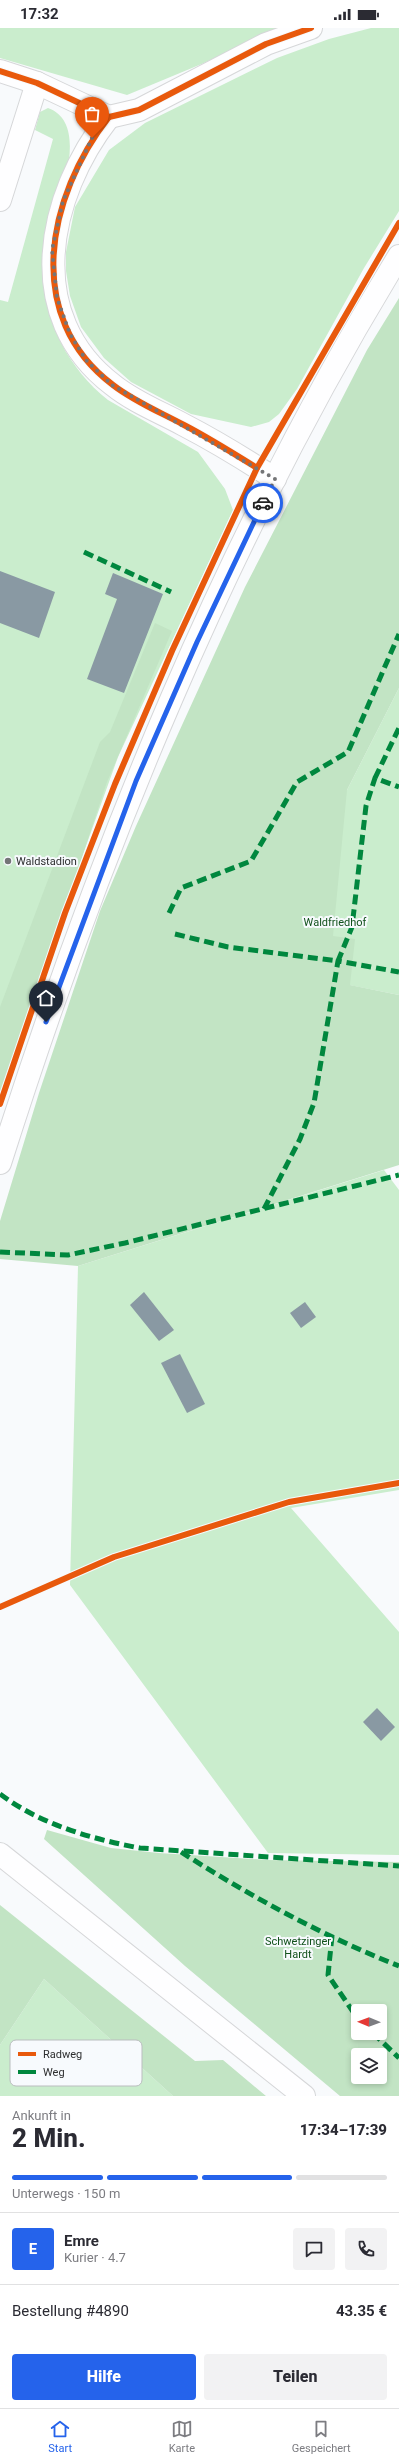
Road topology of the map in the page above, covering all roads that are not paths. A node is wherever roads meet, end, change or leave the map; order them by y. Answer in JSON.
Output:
{"nodes":[{"id":1,"x":312,"y":28,"type":"edge"},
{"id":2,"x":0,"y":71,"type":"edge"},
{"id":3,"x":37,"y":83,"type":"junction"},
{"id":4,"x":108,"y":117,"type":"junction"},
{"id":5,"x":0,"y":200,"type":"edge"},
{"id":6,"x":399,"y":256,"type":"edge"},
{"id":7,"x":275,"y":479,"type":"junction"},
{"id":8,"x":0,"y":1164,"type":"edge"},
{"id":9,"x":0,"y":1854,"type":"edge"},
{"id":10,"x":304,"y":2096,"type":"edge"}],
"edges":[{"from":1,"to":4,"type":"main road"},
{"from":2,"to":3,"type":"main road"},
{"from":3,"to":4,"type":"main road"},
{"from":3,"to":5,"type":"main road"},
{"from":4,"to":7,"type":"main road"},
{"from":6,"to":7,"type":"main road"},
{"from":7,"to":8,"type":"main road"},
{"from":9,"to":10,"type":"main road"}]}
